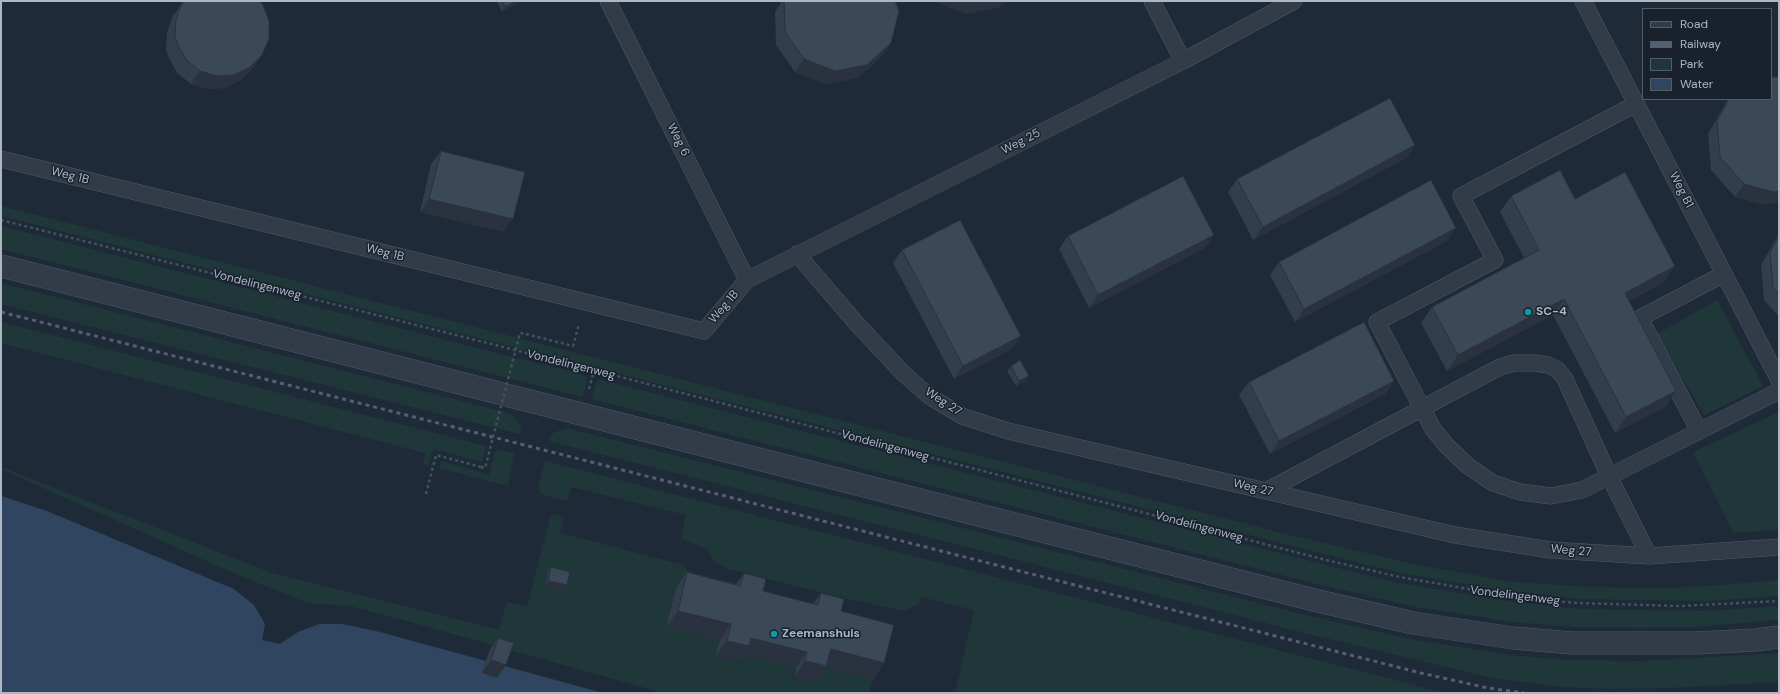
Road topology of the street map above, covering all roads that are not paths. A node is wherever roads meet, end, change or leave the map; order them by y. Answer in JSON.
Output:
{"nodes":[{"id":1,"x":608,"y":1,"type":"edge"},
{"id":2,"x":1152,"y":1,"type":"edge"},
{"id":3,"x":1294,"y":1,"type":"edge"},
{"id":4,"x":1583,"y":1,"type":"edge"},
{"id":5,"x":1183,"y":61,"type":"junction"},
{"id":6,"x":1636,"y":104,"type":"junction"},
{"id":7,"x":1,"y":159,"type":"edge"},
{"id":8,"x":797,"y":254,"type":"junction"},
{"id":9,"x":1,"y":266,"type":"edge"},
{"id":10,"x":1724,"y":274,"type":"junction"},
{"id":11,"x":747,"y":280,"type":"junction"},
{"id":12,"x":1779,"y":380,"type":"edge"},
{"id":13,"x":1779,"y":391,"type":"edge"},
{"id":14,"x":1422,"y":408,"type":"junction"},
{"id":15,"x":1699,"y":431,"type":"junction"},
{"id":16,"x":1610,"y":476,"type":"junction"},
{"id":17,"x":1266,"y":491,"type":"junction"},
{"id":18,"x":1779,"y":547,"type":"edge"},
{"id":19,"x":1649,"y":556,"type":"junction"},
{"id":20,"x":1779,"y":637,"type":"edge"}],
"edges":[{"from":1,"to":11,"type":"lane","name":"Weg 6"},
{"from":2,"to":5,"type":"lane"},
{"from":3,"to":5,"type":"lane","name":"Weg 25"},
{"from":4,"to":6,"type":"lane","name":"Weg B1"},
{"from":5,"to":8,"type":"lane","name":"Weg 25"},
{"from":6,"to":10,"type":"lane","name":"Weg B1"},
{"from":6,"to":14,"type":"lane"},
{"from":7,"to":11,"type":"lane","name":"Weg 1B"},
{"from":8,"to":11,"type":"lane","name":"Weg 25"},
{"from":8,"to":17,"type":"lane","name":"Weg 27"},
{"from":9,"to":20,"type":"street"},
{"from":10,"to":12,"type":"lane","name":"Weg B1"},
{"from":10,"to":15,"type":"lane"},
{"from":13,"to":15,"type":"lane"},
{"from":14,"to":16,"type":"lane"},
{"from":14,"to":16,"type":"lane"},
{"from":14,"to":17,"type":"lane"},
{"from":15,"to":16,"type":"lane"},
{"from":16,"to":19,"type":"lane"},
{"from":17,"to":19,"type":"lane","name":"Weg 27"},
{"from":18,"to":19,"type":"lane","name":"Weg 27"}]}
